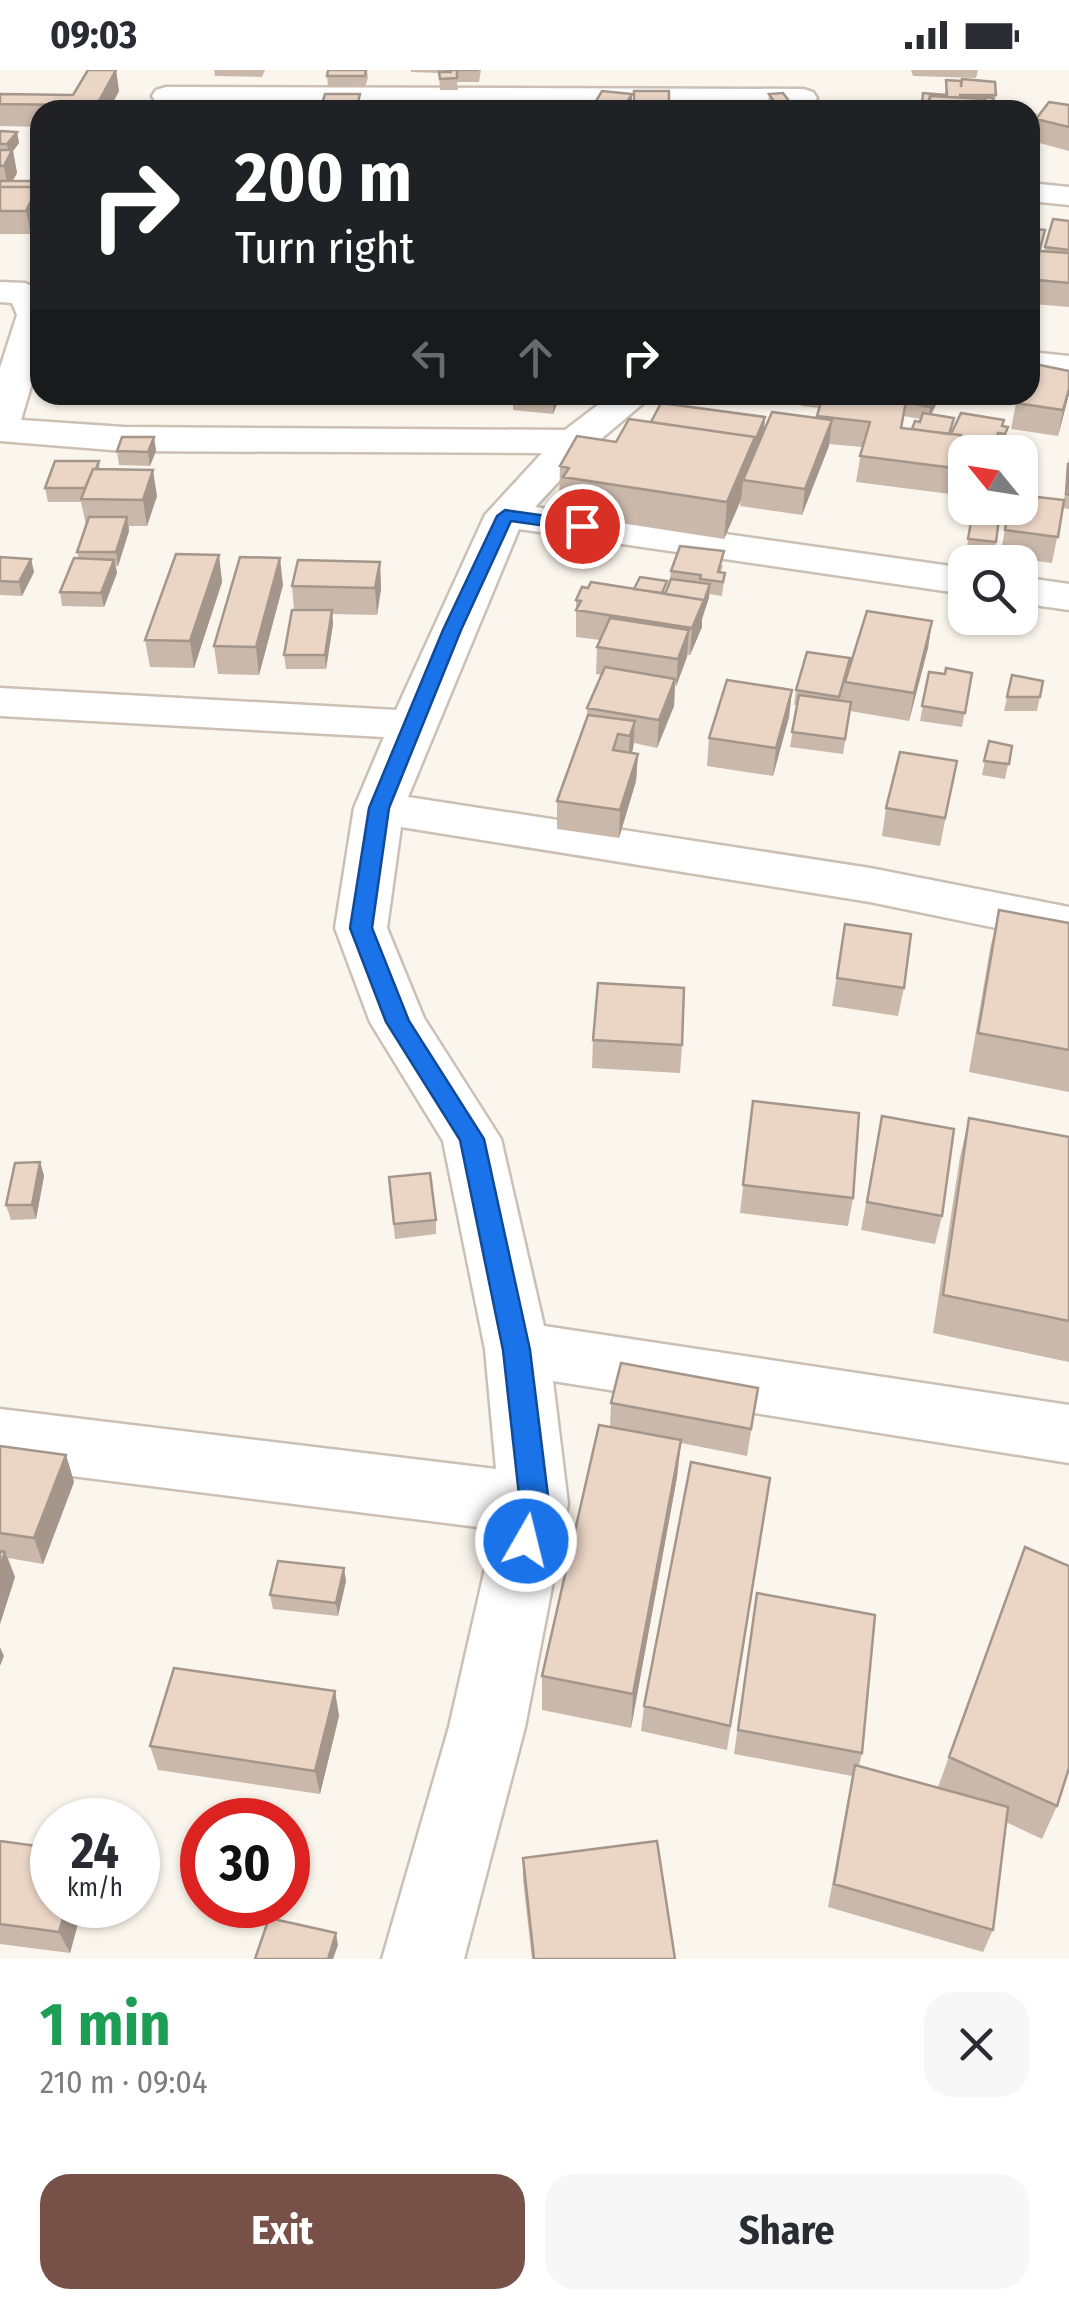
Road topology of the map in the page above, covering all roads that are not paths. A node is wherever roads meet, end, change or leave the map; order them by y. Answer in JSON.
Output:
{"nodes":[{"id":1,"x":180,"y":70,"type":"edge"},
{"id":2,"x":802,"y":93,"type":"edge"},
{"id":3,"x":456,"y":96,"type":"junction"},
{"id":4,"x":164,"y":100,"type":"edge"},
{"id":5,"x":288,"y":100,"type":"edge"},
{"id":6,"x":467,"y":100,"type":"edge"},
{"id":7,"x":1040,"y":193,"type":"edge"},
{"id":8,"x":1069,"y":196,"type":"edge"},
{"id":9,"x":30,"y":330,"type":"edge"},
{"id":10,"x":1040,"y":364,"type":"edge"},
{"id":11,"x":1069,"y":367,"type":"edge"},
{"id":12,"x":621,"y":405,"type":"edge"},
{"id":13,"x":0,"y":427,"type":"edge"},
{"id":14,"x":574,"y":442,"type":"junction"},
{"id":15,"x":505,"y":516,"type":"junction"},
{"id":16,"x":948,"y":579,"type":"edge"},
{"id":17,"x":1038,"y":593,"type":"edge"},
{"id":18,"x":1069,"y":598,"type":"edge"},
{"id":19,"x":0,"y":702,"type":"edge"},
{"id":20,"x":413,"y":725,"type":"junction"},
{"id":21,"x":379,"y":808,"type":"junction"},
{"id":22,"x":1069,"y":925,"type":"edge"},
{"id":23,"x":517,"y":1350,"type":"junction"},
{"id":24,"x":1069,"y":1434,"type":"edge"},
{"id":25,"x":0,"y":1438,"type":"edge"},
{"id":26,"x":534,"y":1504,"type":"junction"},
{"id":27,"x":422,"y":1959,"type":"edge"}],
"edges":[{"from":1,"to":4,"type":"street"},
{"from":2,"to":3,"type":"street"},
{"from":3,"to":5,"type":"street"},
{"from":3,"to":6,"type":"street"},
{"from":7,"to":8,"type":"street"},
{"from":9,"to":13,"type":"street"},
{"from":10,"to":11,"type":"street"},
{"from":12,"to":14,"type":"street"},
{"from":13,"to":14,"type":"street"},
{"from":14,"to":15,"type":"street"},
{"from":15,"to":16,"type":"street"},
{"from":15,"to":20,"type":"street"},
{"from":17,"to":18,"type":"street"},
{"from":19,"to":20,"type":"street"},
{"from":20,"to":21,"type":"street"},
{"from":21,"to":22,"type":"street"},
{"from":21,"to":23,"type":"street"},
{"from":23,"to":24,"type":"street"},
{"from":23,"to":26,"type":"street"},
{"from":25,"to":26,"type":"street"},
{"from":26,"to":27,"type":"street"}]}
